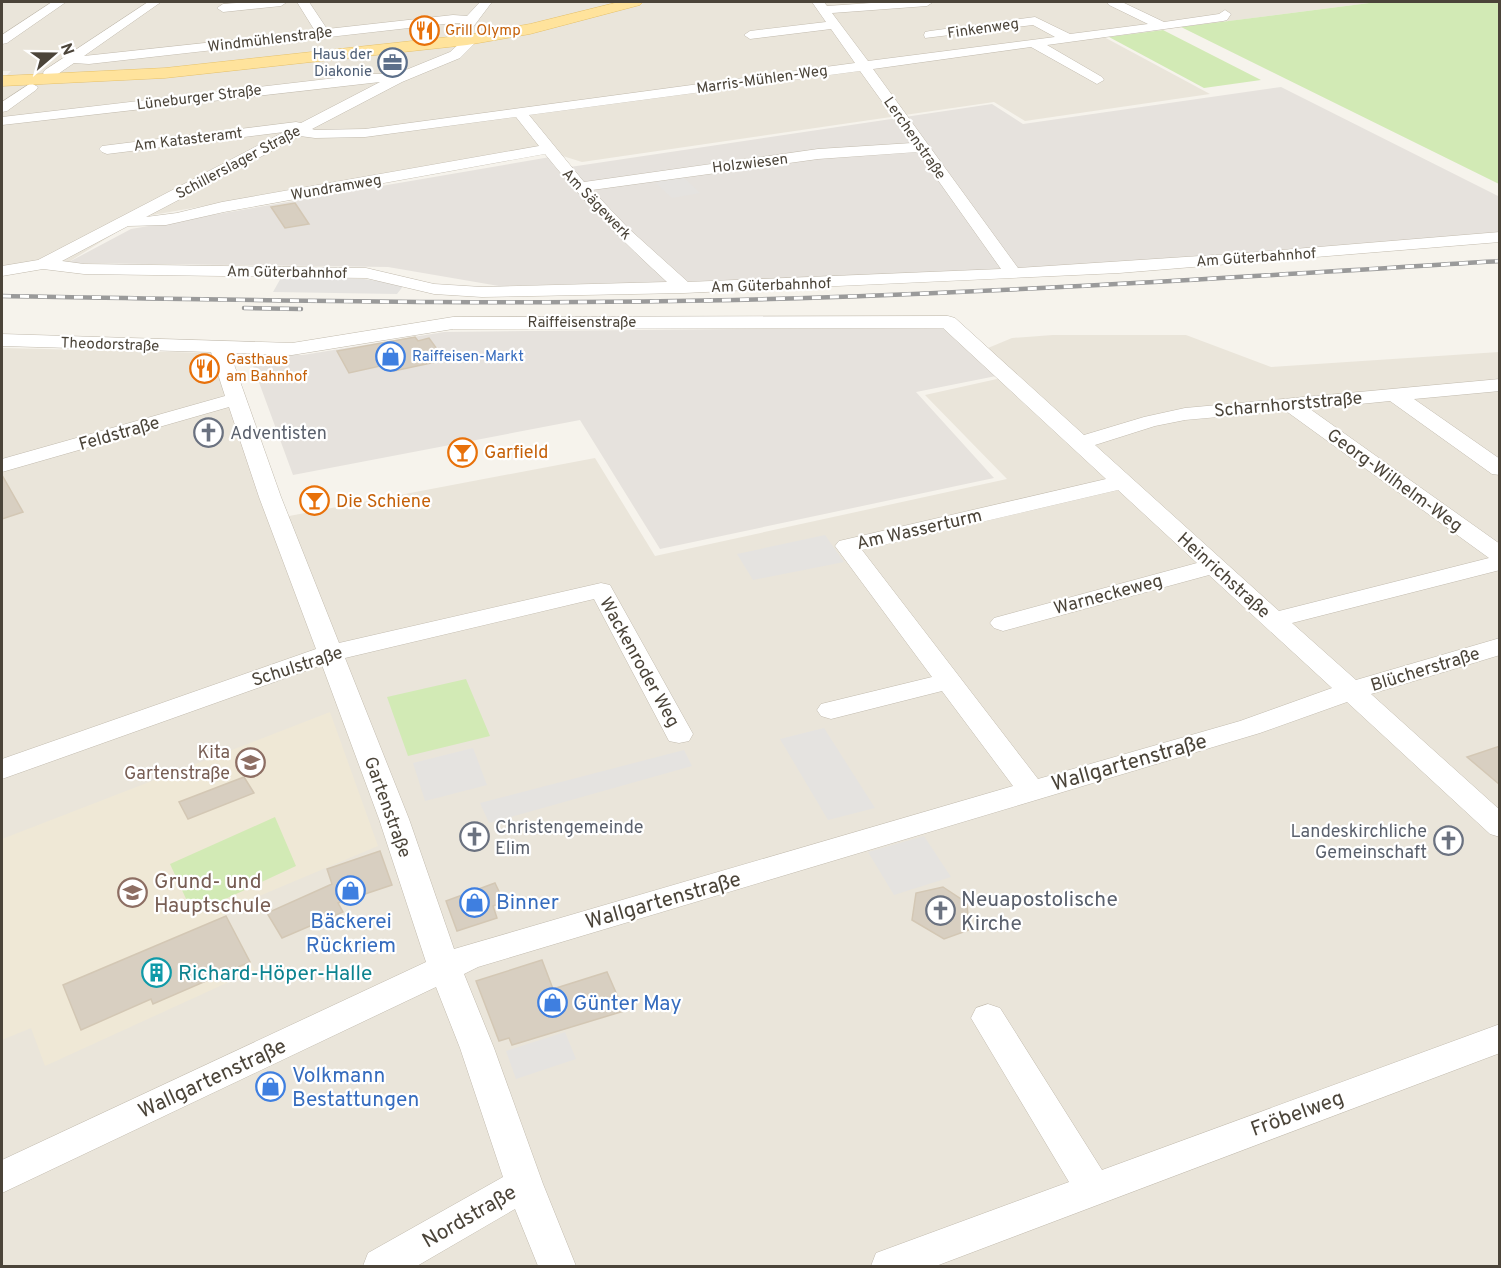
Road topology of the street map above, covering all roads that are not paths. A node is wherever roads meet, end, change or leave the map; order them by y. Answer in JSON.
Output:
{"nodes":[{"id":1,"x":60,"y":2,"type":"edge"},
{"id":2,"x":155,"y":2,"type":"edge"},
{"id":3,"x":281,"y":2,"type":"edge"},
{"id":4,"x":303,"y":2,"type":"edge"},
{"id":5,"x":486,"y":2,"type":"edge"},
{"id":6,"x":635,"y":2,"type":"edge"},
{"id":7,"x":927,"y":2,"type":"edge"},
{"id":8,"x":1113,"y":2,"type":"edge"},
{"id":9,"x":821,"y":6,"type":"edge"},
{"id":10,"x":223,"y":8,"type":"dead end"},
{"id":11,"x":1226,"y":14,"type":"dead end"},
{"id":12,"x":835,"y":25,"type":"junction"},
{"id":13,"x":1162,"y":26,"type":"junction"},
{"id":14,"x":468,"y":29,"type":"junction"},
{"id":15,"x":323,"y":33,"type":"junction"},
{"id":16,"x":750,"y":35,"type":"dead end"},
{"id":17,"x":1067,"y":38,"type":"junction"},
{"id":18,"x":2,"y":40,"type":"edge"},
{"id":19,"x":1033,"y":43,"type":"junction"},
{"id":20,"x":391,"y":50,"type":"junction"},
{"id":21,"x":958,"y":53,"type":"junction"},
{"id":22,"x":70,"y":60,"type":"junction"},
{"id":23,"x":435,"y":64,"type":"junction"},
{"id":24,"x":864,"y":66,"type":"junction"},
{"id":25,"x":50,"y":73,"type":"dead end"},
{"id":26,"x":398,"y":79,"type":"junction"},
{"id":27,"x":1097,"y":80,"type":"dead end"},
{"id":28,"x":2,"y":81,"type":"edge"},
{"id":29,"x":31,"y":87,"type":"dead end"},
{"id":30,"x":2,"y":106,"type":"edge"},
{"id":31,"x":519,"y":112,"type":"junction"},
{"id":32,"x":2,"y":121,"type":"edge"},
{"id":33,"x":302,"y":129,"type":"junction"},
{"id":34,"x":921,"y":147,"type":"junction"},
{"id":35,"x":107,"y":149,"type":"dead end"},
{"id":36,"x":548,"y":149,"type":"junction"},
{"id":37,"x":580,"y":187,"type":"junction"},
{"id":38,"x":125,"y":222,"type":"junction"},
{"id":39,"x":1500,"y":237,"type":"edge"},
{"id":40,"x":43,"y":264,"type":"junction"},
{"id":41,"x":2,"y":271,"type":"edge"},
{"id":42,"x":1013,"y":273,"type":"junction"},
{"id":43,"x":684,"y":288,"type":"junction"},
{"id":44,"x":948,"y":322,"type":"joint"},
{"id":45,"x":2,"y":340,"type":"edge"},
{"id":46,"x":219,"y":348,"type":"junction"},
{"id":47,"x":275,"y":349,"type":"junction"},
{"id":48,"x":1500,"y":385,"type":"edge"},
{"id":49,"x":234,"y":392,"type":"junction"},
{"id":50,"x":1395,"y":395,"type":"junction"},
{"id":51,"x":1291,"y":405,"type":"junction"},
{"id":52,"x":1080,"y":443,"type":"junction"},
{"id":53,"x":2,"y":466,"type":"edge"},
{"id":54,"x":1500,"y":469,"type":"edge"},
{"id":55,"x":1122,"y":482,"type":"junction"},
{"id":56,"x":1500,"y":555,"type":"edge"},
{"id":57,"x":1500,"y":563,"type":"edge"},
{"id":58,"x":1214,"y":566,"type":"junction"},
{"id":59,"x":601,"y":590,"type":"joint"},
{"id":60,"x":1273,"y":620,"type":"junction"},
{"id":61,"x":1003,"y":623,"type":"dead end"},
{"id":62,"x":1500,"y":646,"type":"edge"},
{"id":63,"x":330,"y":653,"type":"junction"},
{"id":64,"x":948,"y":681,"type":"junction"},
{"id":65,"x":1350,"y":691,"type":"junction"},
{"id":66,"x":831,"y":710,"type":"dead end"},
{"id":67,"x":679,"y":734,"type":"dead end"},
{"id":68,"x":2,"y":769,"type":"edge"},
{"id":69,"x":1032,"y":791,"type":"junction"},
{"id":70,"x":1500,"y":827,"type":"edge"},
{"id":71,"x":445,"y":967,"type":"junction"},
{"id":72,"x":988,"y":1018,"type":"dead end"},
{"id":73,"x":1500,"y":1038,"type":"edge"},
{"id":74,"x":2,"y":1177,"type":"edge"},
{"id":75,"x":524,"y":1184,"type":"junction"},
{"id":76,"x":1094,"y":1188,"type":"junction"},
{"id":77,"x":382,"y":1266,"type":"edge"},
{"id":78,"x":557,"y":1266,"type":"edge"},
{"id":79,"x":890,"y":1266,"type":"edge"}],
"edges":[{"from":1,"to":18,"type":"street"},
{"from":2,"to":22,"type":"street"},
{"from":3,"to":10,"type":"street"},
{"from":4,"to":15,"type":"street"},
{"from":5,"to":14,"type":"street","name":"Schillerslager Straße"},
{"from":6,"to":14,"type":"main road"},
{"from":7,"to":9,"type":"street"},
{"from":8,"to":13,"type":"street"},
{"from":9,"to":12,"type":"street","name":"Lerchenstraße"},
{"from":11,"to":13,"type":"street","name":"Marris-Mühlen-Weg"},
{"from":12,"to":16,"type":"street"},
{"from":12,"to":24,"type":"street","name":"Lerchenstraße"},
{"from":13,"to":17,"type":"street","name":"Marris-Mühlen-Weg"},
{"from":14,"to":15,"type":"street","name":"Windmühlenstraße"},
{"from":14,"to":20,"type":"main road"},
{"from":14,"to":23,"type":"street","name":"Schillerslager Straße"},
{"from":15,"to":22,"type":"street","name":"Windmühlenstraße"},
{"from":17,"to":19,"type":"street","name":"Marris-Mühlen-Weg"},
{"from":17,"to":21,"type":"street","name":"Finkenweg"},
{"from":19,"to":21,"type":"street","name":"Marris-Mühlen-Weg"},
{"from":19,"to":27,"type":"street"},
{"from":20,"to":23,"type":"street"},
{"from":20,"to":28,"type":"main road"},
{"from":21,"to":24,"type":"street","name":"Marris-Mühlen-Weg"},
{"from":22,"to":25,"type":"street"},
{"from":23,"to":26,"type":"street","name":"Schillerslager Straße"},
{"from":24,"to":31,"type":"street","name":"Marris-Mühlen-Weg"},
{"from":24,"to":34,"type":"street","name":"Lerchenstraße"},
{"from":26,"to":32,"type":"street","name":"Lüneburger Straße"},
{"from":26,"to":33,"type":"street","name":"Schillerslager Straße"},
{"from":29,"to":30,"type":"street"},
{"from":31,"to":33,"type":"street","name":"Marris-Mühlen-Weg"},
{"from":31,"to":36,"type":"street","name":"Am Sägewerk"},
{"from":33,"to":35,"type":"street","name":"Am Katasteramt"},
{"from":33,"to":38,"type":"street","name":"Schillerslager Straße"},
{"from":34,"to":37,"type":"street","name":"Holzwiesen"},
{"from":34,"to":42,"type":"street","name":"Lerchenstraße"},
{"from":36,"to":37,"type":"street","name":"Am Sägewerk"},
{"from":36,"to":38,"type":"street","name":"Wundramweg"},
{"from":37,"to":43,"type":"street","name":"Am Sägewerk"},
{"from":38,"to":40,"type":"street","name":"Schillerslager Straße"},
{"from":39,"to":42,"type":"street","name":"Am Güterbahnhof"},
{"from":40,"to":41,"type":"street"},
{"from":40,"to":43,"type":"street","name":"Am Güterbahnhof"},
{"from":42,"to":43,"type":"street","name":"Am Güterbahnhof"},
{"from":44,"to":47,"type":"street","name":"Raiffeisenstraße"},
{"from":44,"to":52,"type":"street","name":"Heinrichstraße"},
{"from":45,"to":46,"type":"street","name":"Theodorstraße"},
{"from":46,"to":47,"type":"street","name":"Raiffeisenstraße"},
{"from":46,"to":49,"type":"street","name":"Gartenstraße"},
{"from":47,"to":49,"type":"street"},
{"from":48,"to":50,"type":"street","name":"Scharnhorststraße"},
{"from":49,"to":53,"type":"street","name":"Feldstraße"},
{"from":49,"to":63,"type":"street","name":"Gartenstraße"},
{"from":50,"to":51,"type":"street","name":"Scharnhorststraße"},
{"from":50,"to":54,"type":"street"},
{"from":51,"to":52,"type":"street","name":"Scharnhorststraße"},
{"from":51,"to":56,"type":"street","name":"Georg-Wilhelm-Weg"},
{"from":52,"to":55,"type":"street","name":"Heinrichstraße"},
{"from":55,"to":58,"type":"street","name":"Heinrichstraße"},
{"from":55,"to":64,"type":"street","name":"Am Wasserturm"},
{"from":57,"to":60,"type":"street"},
{"from":58,"to":60,"type":"street","name":"Heinrichstraße"},
{"from":58,"to":61,"type":"street","name":"Warneckeweg"},
{"from":59,"to":63,"type":"street","name":"Schulstraße"},
{"from":59,"to":67,"type":"street","name":"Wackenroder Weg"},
{"from":60,"to":65,"type":"street","name":"Heinrichstraße"},
{"from":62,"to":65,"type":"street","name":"Blücherstraße"},
{"from":63,"to":68,"type":"street","name":"Schulstraße"},
{"from":63,"to":71,"type":"street","name":"Gartenstraße"},
{"from":64,"to":66,"type":"street"},
{"from":64,"to":69,"type":"street","name":"Am Wasserturm"},
{"from":65,"to":69,"type":"street","name":"Wallgartenstraße"},
{"from":65,"to":70,"type":"street","name":"Heinrichstraße"},
{"from":69,"to":71,"type":"street","name":"Wallgartenstraße"},
{"from":71,"to":74,"type":"street","name":"Wallgartenstraße"},
{"from":71,"to":75,"type":"street","name":"Gartenstraße"},
{"from":72,"to":76,"type":"street"},
{"from":73,"to":76,"type":"street","name":"Fröbelweg"},
{"from":75,"to":77,"type":"street","name":"Nordstraße"},
{"from":75,"to":78,"type":"street","name":"Gartenstraße"},
{"from":76,"to":79,"type":"street","name":"Fröbelweg"}]}
